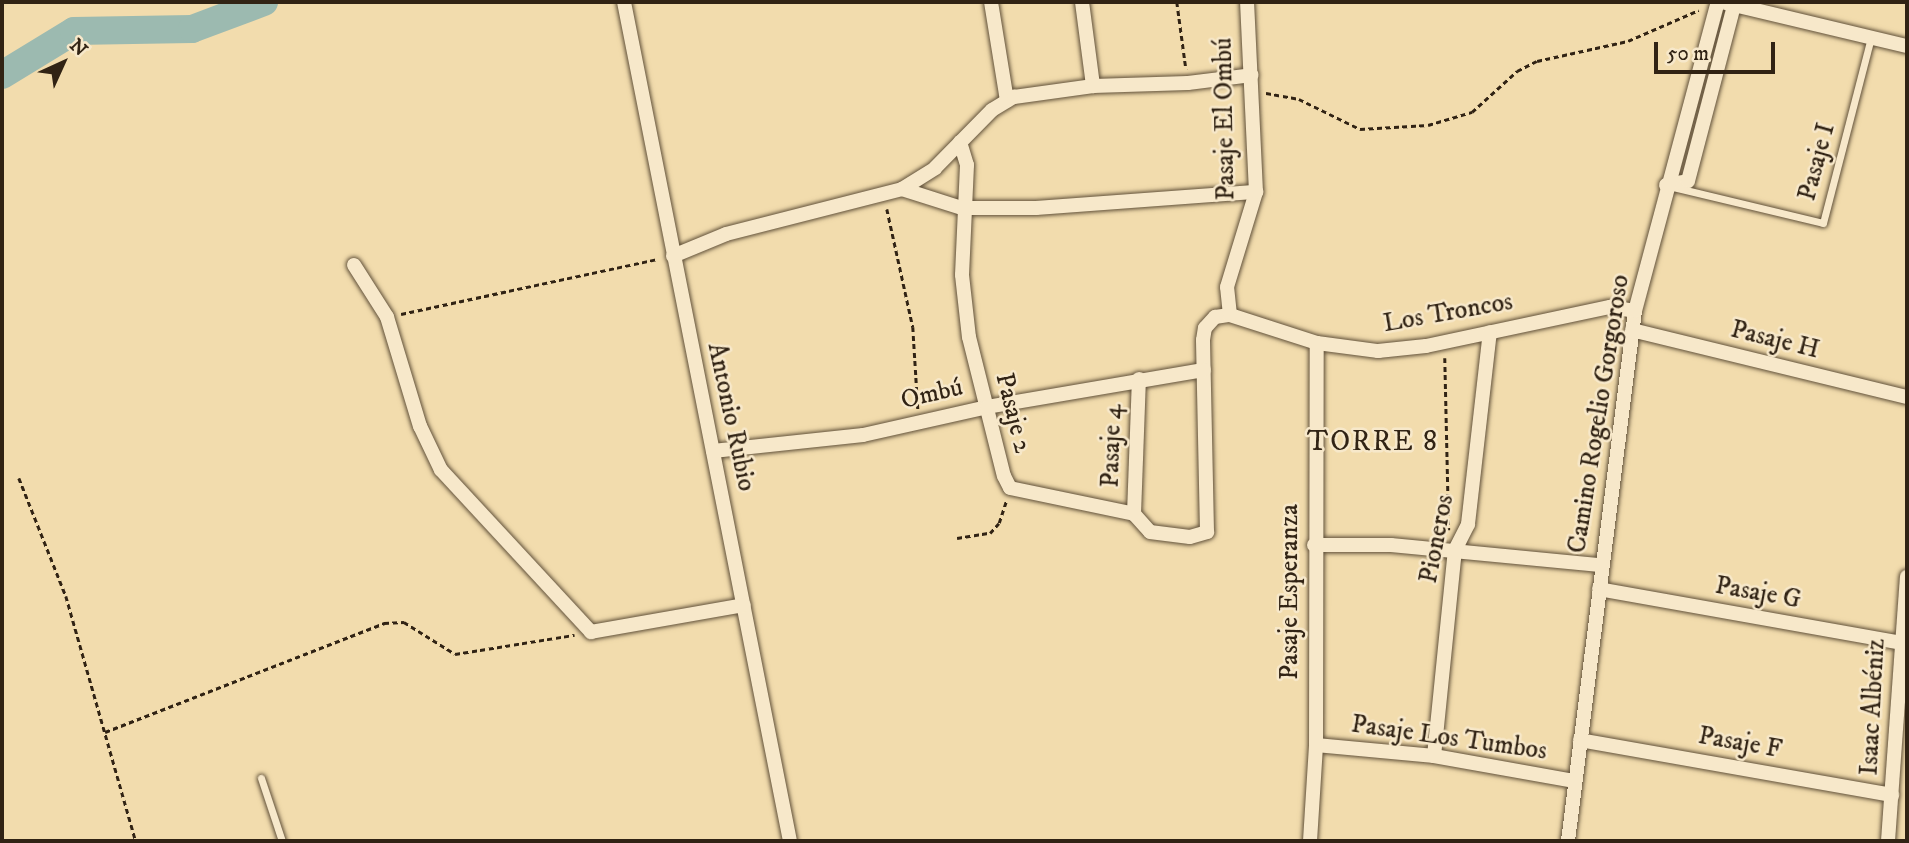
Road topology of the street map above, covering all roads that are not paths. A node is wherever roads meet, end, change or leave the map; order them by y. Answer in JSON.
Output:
{"nodes":[{"id":1,"x":624,"y":2,"type":"edge"},
{"id":2,"x":991,"y":2,"type":"edge"},
{"id":3,"x":1082,"y":2,"type":"edge"},
{"id":4,"x":1247,"y":2,"type":"edge"},
{"id":5,"x":1722,"y":4,"type":"edge"},
{"id":6,"x":1871,"y":37,"type":"junction"},
{"id":7,"x":1907,"y":46,"type":"edge"},
{"id":8,"x":1252,"y":75,"type":"junction"},
{"id":9,"x":1093,"y":86,"type":"junction"},
{"id":10,"x":1007,"y":101,"type":"junction"},
{"id":11,"x":960,"y":142,"type":"junction"},
{"id":12,"x":1666,"y":185,"type":"junction"},
{"id":13,"x":902,"y":188,"type":"junction"},
{"id":14,"x":1256,"y":192,"type":"junction"},
{"id":15,"x":962,"y":208,"type":"junction"},
{"id":16,"x":673,"y":256,"type":"junction"},
{"id":17,"x":354,"y":265,"type":"dead end"},
{"id":18,"x":1634,"y":311,"type":"junction"},
{"id":19,"x":1230,"y":315,"type":"junction"},
{"id":20,"x":1632,"y":330,"type":"junction"},
{"id":21,"x":1490,"y":332,"type":"junction"},
{"id":22,"x":1317,"y":343,"type":"junction"},
{"id":23,"x":1204,"y":370,"type":"junction"},
{"id":24,"x":1139,"y":379,"type":"junction"},
{"id":25,"x":1907,"y":397,"type":"edge"},
{"id":26,"x":988,"y":407,"type":"junction"},
{"id":27,"x":713,"y":451,"type":"junction"},
{"id":28,"x":1134,"y":514,"type":"junction"},
{"id":29,"x":1314,"y":545,"type":"junction"},
{"id":30,"x":1455,"y":550,"type":"junction"},
{"id":31,"x":1600,"y":565,"type":"junction"},
{"id":32,"x":1907,"y":577,"type":"edge"},
{"id":33,"x":1599,"y":589,"type":"junction"},
{"id":34,"x":744,"y":605,"type":"junction"},
{"id":35,"x":1904,"y":644,"type":"edge"},
{"id":36,"x":1580,"y":740,"type":"junction"},
{"id":37,"x":1316,"y":745,"type":"junction"},
{"id":38,"x":1434,"y":756,"type":"junction"},
{"id":39,"x":1901,"y":756,"type":"edge"},
{"id":40,"x":261,"y":778,"type":"dead end"},
{"id":41,"x":1574,"y":781,"type":"junction"},
{"id":42,"x":1892,"y":795,"type":"junction"},
{"id":43,"x":282,"y":841,"type":"edge"},
{"id":44,"x":790,"y":841,"type":"edge"},
{"id":45,"x":1310,"y":841,"type":"edge"},
{"id":46,"x":1568,"y":841,"type":"edge"},
{"id":47,"x":1888,"y":841,"type":"edge"}],
"edges":[{"from":1,"to":16,"type":"street","name":"Antonio Rubio"},
{"from":2,"to":10,"type":"street"},
{"from":3,"to":9,"type":"street"},
{"from":4,"to":8,"type":"street","name":"Pasaje El Ombú"},
{"from":5,"to":6,"type":"street"},
{"from":5,"to":12,"type":"street"},
{"from":6,"to":7,"type":"street"},
{"from":6,"to":12,"type":"lane","name":"Pasaje I"},
{"from":8,"to":9,"type":"street"},
{"from":8,"to":14,"type":"street","name":"Pasaje El Ombú"},
{"from":9,"to":10,"type":"street"},
{"from":10,"to":11,"type":"street"},
{"from":11,"to":13,"type":"street"},
{"from":11,"to":15,"type":"street","name":"Pasaje 2"},
{"from":12,"to":18,"type":"street","name":"Camino Rogelio Gorgoroso"},
{"from":13,"to":15,"type":"street"},
{"from":13,"to":16,"type":"street"},
{"from":14,"to":15,"type":"street"},
{"from":14,"to":19,"type":"street","name":"Pasaje El Ombú"},
{"from":15,"to":26,"type":"street","name":"Pasaje 2"},
{"from":16,"to":27,"type":"street","name":"Antonio Rubio"},
{"from":17,"to":34,"type":"street"},
{"from":18,"to":20,"type":"street","name":"Camino Rogelio Gorgoroso"},
{"from":18,"to":21,"type":"street","name":"Los Troncos"},
{"from":19,"to":22,"type":"street","name":"Los Troncos"},
{"from":19,"to":23,"type":"street"},
{"from":20,"to":25,"type":"street","name":"Pasaje H"},
{"from":20,"to":31,"type":"street","name":"Camino Rogelio Gorgoroso"},
{"from":21,"to":22,"type":"street","name":"Los Troncos"},
{"from":21,"to":30,"type":"street","name":"Pioneros"},
{"from":22,"to":29,"type":"street","name":"Pasaje Esperanza"},
{"from":23,"to":24,"type":"street","name":"Ombú"},
{"from":23,"to":28,"type":"street","name":"Pasaje 2"},
{"from":24,"to":26,"type":"street","name":"Ombú"},
{"from":24,"to":28,"type":"street","name":"Pasaje 4"},
{"from":26,"to":27,"type":"street","name":"Ombú"},
{"from":26,"to":28,"type":"street","name":"Pasaje 2"},
{"from":27,"to":34,"type":"street","name":"Antonio Rubio"},
{"from":29,"to":30,"type":"street"},
{"from":29,"to":37,"type":"street","name":"Pasaje Esperanza"},
{"from":30,"to":31,"type":"street"},
{"from":30,"to":38,"type":"street","name":"Pioneros"},
{"from":31,"to":33,"type":"street","name":"Camino Rogelio Gorgoroso"},
{"from":32,"to":35,"type":"street","name":"Isaac Albéniz"},
{"from":33,"to":35,"type":"street","name":"Pasaje G"},
{"from":33,"to":36,"type":"street","name":"Camino Rogelio Gorgoroso"},
{"from":34,"to":44,"type":"street","name":"Antonio Rubio"},
{"from":35,"to":39,"type":"street","name":"Isaac Albéniz"},
{"from":36,"to":41,"type":"street","name":"Camino Rogelio Gorgoroso"},
{"from":36,"to":42,"type":"street","name":"Pasaje F"},
{"from":37,"to":38,"type":"street","name":"Pasaje Los Tumbos"},
{"from":37,"to":45,"type":"street","name":"Pasaje Esperanza"},
{"from":38,"to":41,"type":"street","name":"Pasaje Los Tumbos"},
{"from":39,"to":42,"type":"street","name":"Isaac Albéniz"},
{"from":40,"to":43,"type":"lane"},
{"from":41,"to":46,"type":"street","name":"Camino Rogelio Gorgoroso"},
{"from":42,"to":47,"type":"street","name":"Isaac Albéniz"}]}
